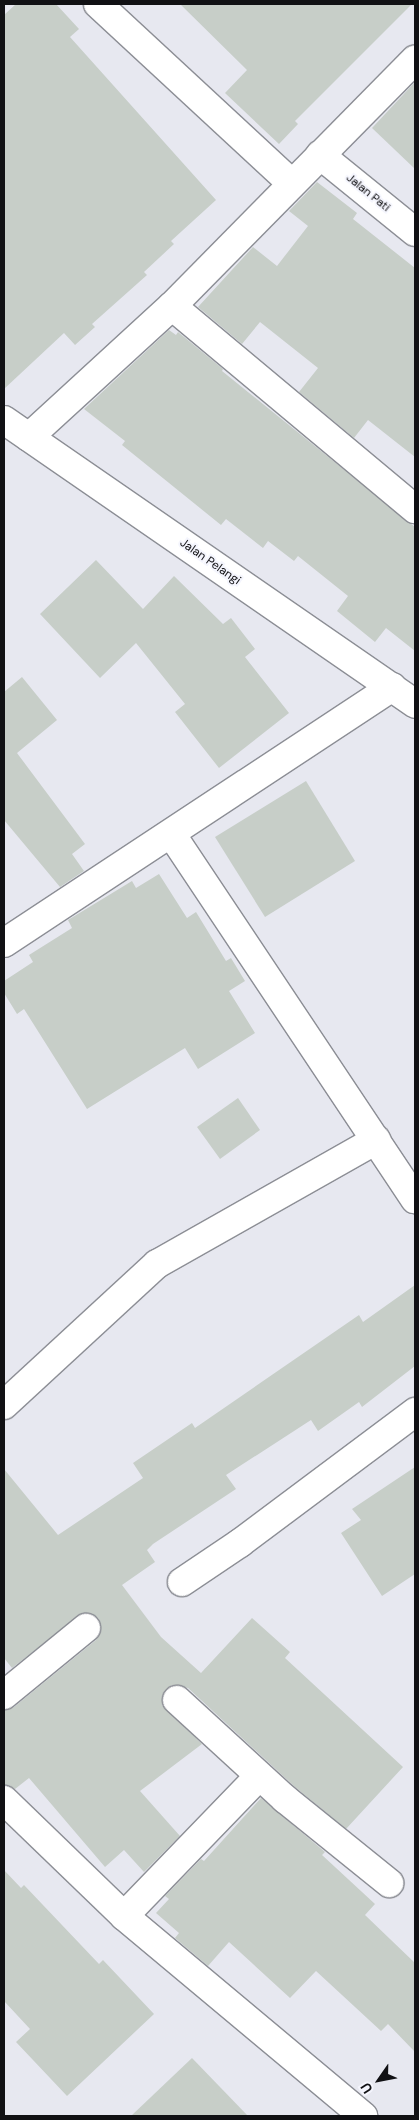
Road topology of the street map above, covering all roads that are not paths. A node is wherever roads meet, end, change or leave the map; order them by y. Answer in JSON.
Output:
{"nodes":[{"id":1,"x":98,"y":4,"type":"edge"},
{"id":2,"x":415,"y":60,"type":"edge"},
{"id":3,"x":320,"y":155,"type":"junction"},
{"id":4,"x":291,"y":184,"type":"junction"},
{"id":5,"x":415,"y":232,"type":"edge"},
{"id":6,"x":172,"y":306,"type":"junction"},
{"id":7,"x":4,"y":420,"type":"edge"},
{"id":8,"x":29,"y":437,"type":"junction"},
{"id":9,"x":415,"y":509,"type":"edge"},
{"id":10,"x":392,"y":687,"type":"junction"},
{"id":11,"x":415,"y":704,"type":"edge"},
{"id":12,"x":172,"y":835,"type":"junction"},
{"id":13,"x":4,"y":943,"type":"edge"},
{"id":14,"x":376,"y":1140,"type":"junction"},
{"id":15,"x":415,"y":1199,"type":"edge"},
{"id":16,"x":4,"y":1405,"type":"edge"},
{"id":17,"x":415,"y":1412,"type":"edge"},
{"id":18,"x":182,"y":1582,"type":"dead end"},
{"id":19,"x":86,"y":1628,"type":"dead end"},
{"id":20,"x":4,"y":1695,"type":"edge"},
{"id":21,"x":177,"y":1700,"type":"dead end"},
{"id":22,"x":259,"y":1776,"type":"junction"},
{"id":23,"x":4,"y":1800,"type":"edge"},
{"id":24,"x":389,"y":1882,"type":"dead end"},
{"id":25,"x":124,"y":1916,"type":"junction"},
{"id":26,"x":363,"y":2116,"type":"edge"}],
"edges":[{"from":1,"to":4,"type":"street"},
{"from":2,"to":3,"type":"street"},
{"from":3,"to":4,"type":"street"},
{"from":3,"to":5,"type":"street","name":"Jalan Pati"},
{"from":4,"to":6,"type":"street"},
{"from":6,"to":8,"type":"street"},
{"from":6,"to":9,"type":"street"},
{"from":7,"to":8,"type":"street","name":"Jalan Pelangi"},
{"from":8,"to":10,"type":"street","name":"Jalan Pelangi"},
{"from":10,"to":11,"type":"street","name":"Jalan Pelangi"},
{"from":10,"to":12,"type":"street"},
{"from":12,"to":13,"type":"street"},
{"from":12,"to":14,"type":"street"},
{"from":14,"to":15,"type":"street"},
{"from":14,"to":16,"type":"street"},
{"from":17,"to":18,"type":"street"},
{"from":19,"to":20,"type":"street"},
{"from":21,"to":22,"type":"street"},
{"from":22,"to":24,"type":"street"},
{"from":22,"to":25,"type":"street"},
{"from":23,"to":25,"type":"street"},
{"from":25,"to":26,"type":"street"}]}
